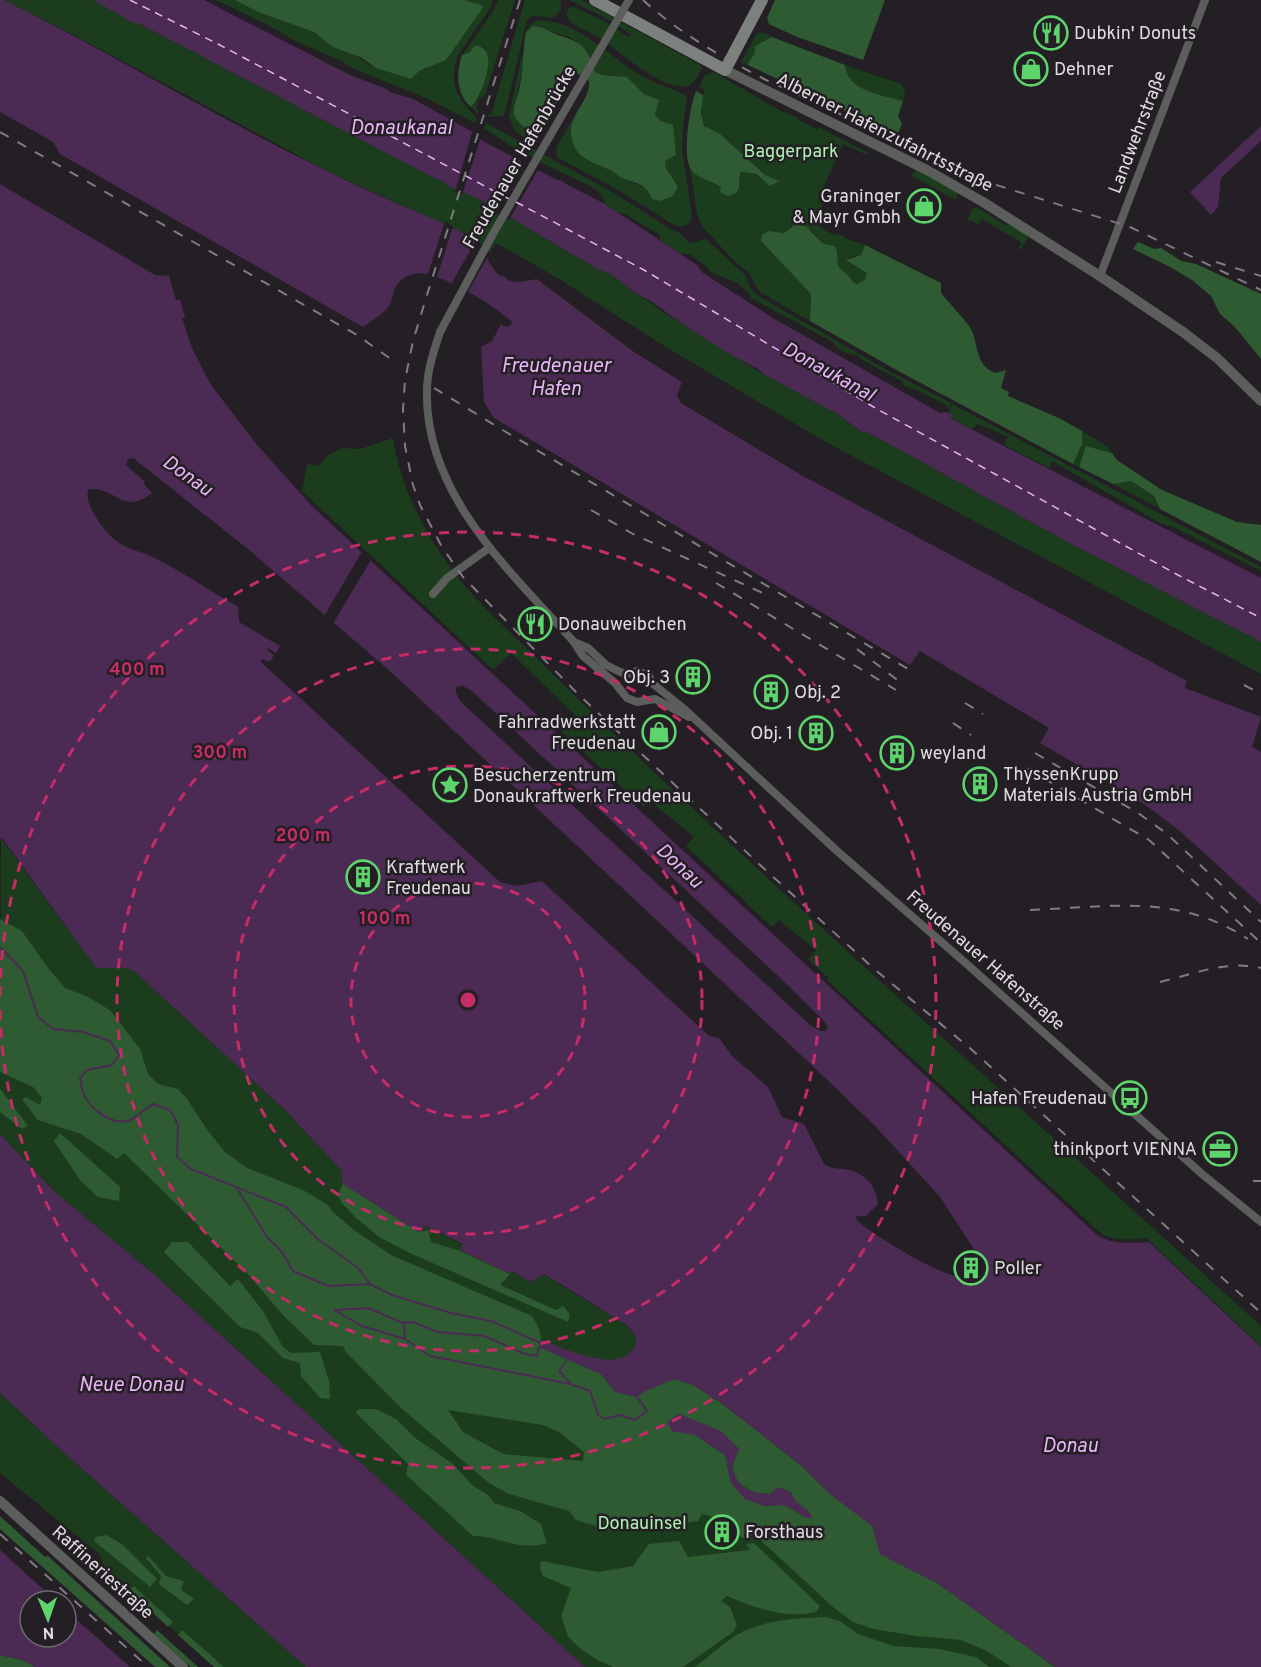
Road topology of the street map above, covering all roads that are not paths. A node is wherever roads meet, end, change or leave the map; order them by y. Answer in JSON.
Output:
{"nodes":[{"id":1,"x":595,"y":0,"type":"edge"},
{"id":2,"x":629,"y":0,"type":"edge"},
{"id":3,"x":762,"y":0,"type":"edge"},
{"id":4,"x":1205,"y":0,"type":"edge"},
{"id":5,"x":725,"y":70,"type":"junction"},
{"id":6,"x":1100,"y":276,"type":"junction"},
{"id":7,"x":440,"y":332,"type":"joint"},
{"id":8,"x":1261,"y":401,"type":"edge"},
{"id":9,"x":489,"y":548,"type":"junction"},
{"id":10,"x":433,"y":594,"type":"dead end"},
{"id":11,"x":574,"y":642,"type":"junction"},
{"id":12,"x":628,"y":674,"type":"junction"},
{"id":13,"x":652,"y":683,"type":"junction"},
{"id":14,"x":622,"y":690,"type":"junction"},
{"id":15,"x":645,"y":700,"type":"junction"},
{"id":16,"x":692,"y":718,"type":"junction"},
{"id":17,"x":1261,"y":1222,"type":"edge"},
{"id":18,"x":0,"y":1501,"type":"edge"},
{"id":19,"x":183,"y":1667,"type":"edge"}],
"edges":[{"from":1,"to":5,"type":"main road","name":"Alberner Hafenzufahrtsstraße"},
{"from":2,"to":7,"type":"street","name":"Freudenauer Hafenbrücke","bridge":true},
{"from":3,"to":5,"type":"main road"},
{"from":4,"to":6,"type":"street","name":"Landwehrstraße"},
{"from":5,"to":6,"type":"street","name":"Alberner Hafenzufahrtsstraße"},
{"from":6,"to":8,"type":"street","name":"Alberner Hafenzufahrtsstraße"},
{"from":7,"to":9,"type":"street","name":"Freudenauer Hafenstraße"},
{"from":9,"to":10,"type":"street"},
{"from":9,"to":11,"type":"street","name":"Freudenauer Hafenstraße"},
{"from":11,"to":12,"type":"street","name":"Freudenauer Hafenstraße"},
{"from":11,"to":14,"type":"street","name":"Freudenauer Hafenstraße"},
{"from":12,"to":13,"type":"street","name":"Freudenauer Hafenstraße"},
{"from":12,"to":14,"type":"street"},
{"from":13,"to":15,"type":"street"},
{"from":13,"to":16,"type":"street","name":"Freudenauer Hafenstraße"},
{"from":14,"to":15,"type":"street","name":"Freudenauer Hafenstraße"},
{"from":15,"to":16,"type":"street","name":"Freudenauer Hafenstraße"},
{"from":16,"to":17,"type":"street","name":"Freudenauer Hafenstraße"},
{"from":18,"to":19,"type":"street","name":"Raffineriestraße"}]}
